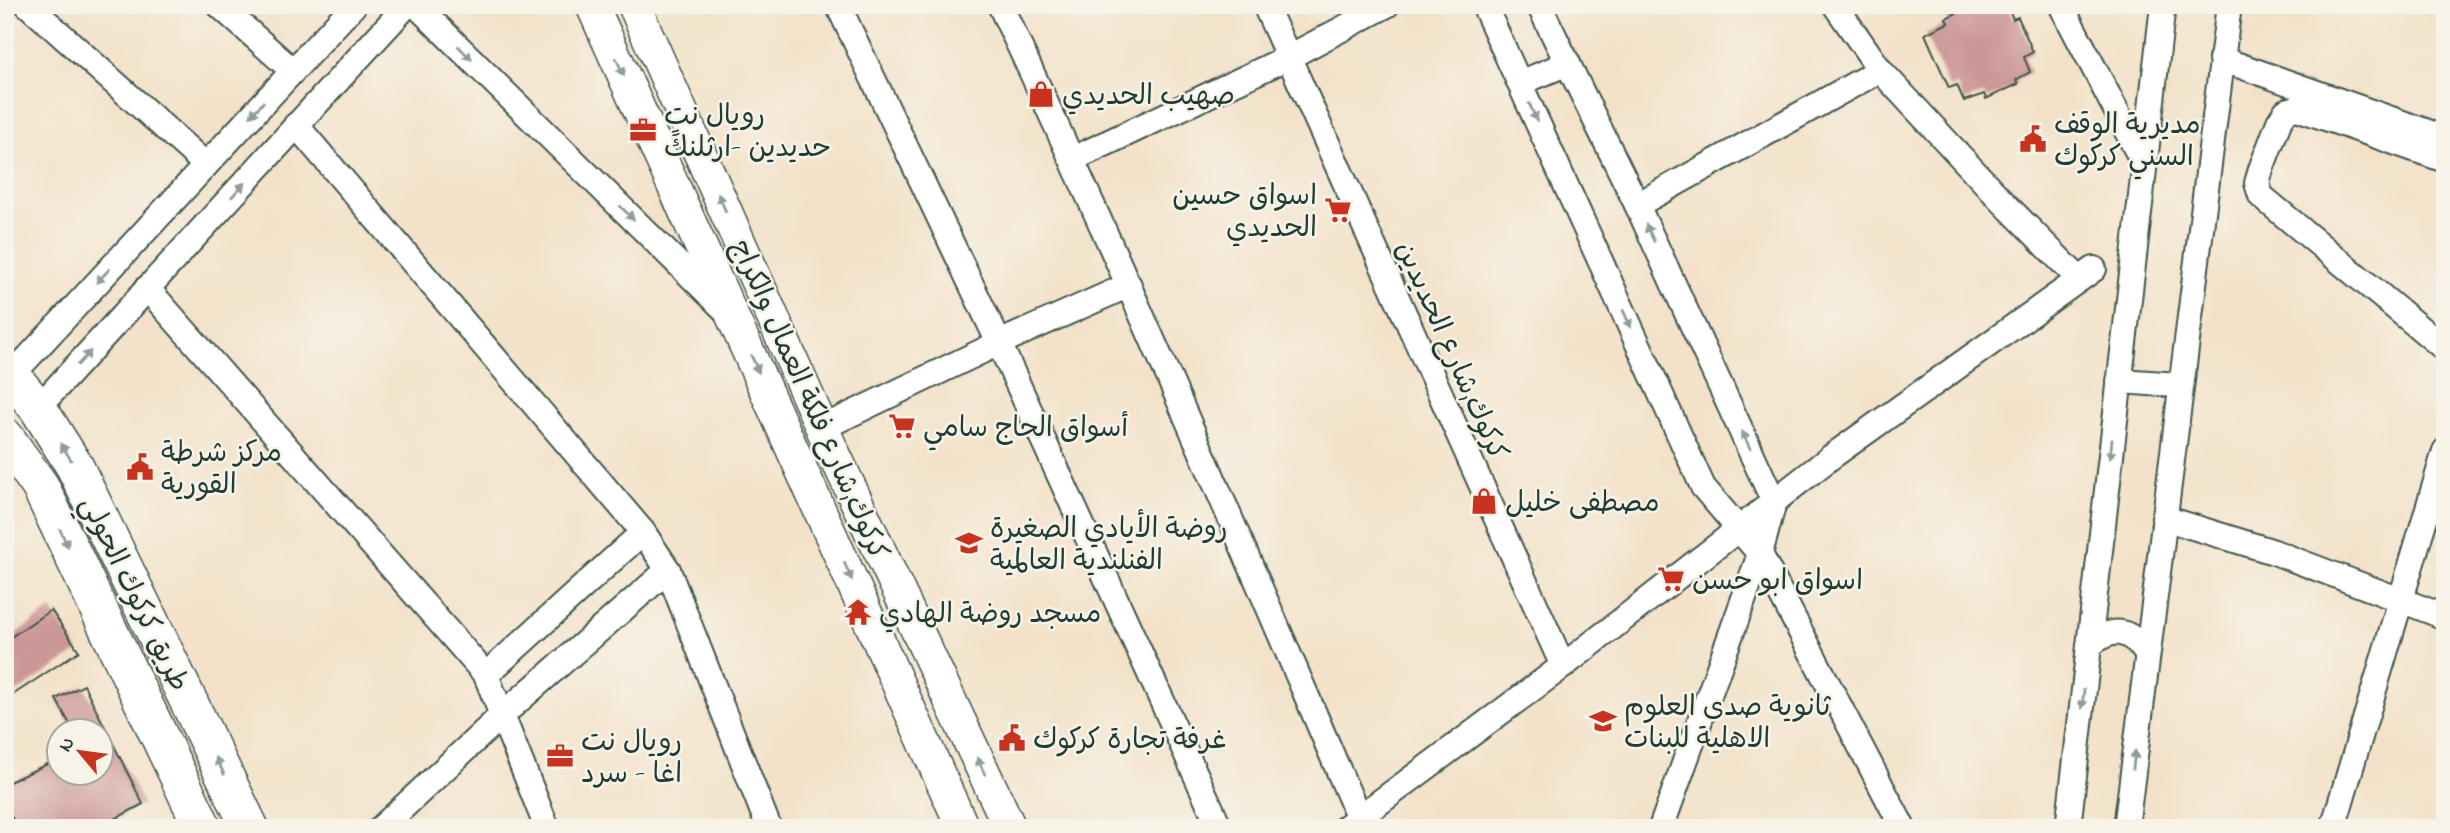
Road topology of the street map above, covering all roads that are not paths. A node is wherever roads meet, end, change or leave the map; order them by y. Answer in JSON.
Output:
{"nodes":[{"id":1,"x":28,"y":5,"type":"edge"},
{"id":2,"x":219,"y":5,"type":"edge"},
{"id":3,"x":354,"y":5,"type":"edge"},
{"id":4,"x":407,"y":5,"type":"edge"},
{"id":5,"x":416,"y":5,"type":"edge"},
{"id":6,"x":592,"y":5,"type":"edge"},
{"id":7,"x":634,"y":5,"type":"edge"},
{"id":8,"x":838,"y":5,"type":"edge"},
{"id":9,"x":1000,"y":5,"type":"edge"},
{"id":10,"x":1265,"y":5,"type":"edge"},
{"id":11,"x":1387,"y":5,"type":"edge"},
{"id":12,"x":1484,"y":5,"type":"edge"},
{"id":13,"x":1539,"y":5,"type":"edge"},
{"id":14,"x":1835,"y":5,"type":"edge"},
{"id":15,"x":2061,"y":5,"type":"edge"},
{"id":16,"x":2163,"y":5,"type":"edge"},
{"id":17,"x":2229,"y":5,"type":"edge"},
{"id":18,"x":1289,"y":57,"type":"junction"},
{"id":19,"x":2221,"y":59,"type":"junction"},
{"id":20,"x":1568,"y":63,"type":"junction"},
{"id":21,"x":1880,"y":70,"type":"junction"},
{"id":22,"x":293,"y":71,"type":"junction"},
{"id":23,"x":1520,"y":83,"type":"junction"},
{"id":24,"x":296,"y":125,"type":"junction"},
{"id":25,"x":2445,"y":138,"type":"edge"},
{"id":26,"x":1073,"y":159,"type":"junction"},
{"id":27,"x":2445,"y":160,"type":"edge"},
{"id":28,"x":2144,"y":164,"type":"junction"},
{"id":29,"x":206,"y":165,"type":"junction"},
{"id":30,"x":1637,"y":205,"type":"junction"},
{"id":31,"x":1129,"y":285,"type":"junction"},
{"id":32,"x":147,"y":288,"type":"junction"},
{"id":33,"x":736,"y":321,"type":"junction"},
{"id":34,"x":999,"y":343,"type":"junction"},
{"id":35,"x":2445,"y":349,"type":"edge"},
{"id":36,"x":9,"y":371,"type":"edge"},
{"id":37,"x":2119,"y":381,"type":"junction"},
{"id":38,"x":2180,"y":385,"type":"junction"},
{"id":39,"x":38,"y":408,"type":"junction"},
{"id":40,"x":822,"y":428,"type":"junction"},
{"id":41,"x":5,"y":437,"type":"edge"},
{"id":42,"x":2445,"y":451,"type":"edge"},
{"id":43,"x":1774,"y":502,"type":"junction"},
{"id":44,"x":2164,"y":518,"type":"junction"},
{"id":45,"x":1739,"y":530,"type":"junction"},
{"id":46,"x":643,"y":532,"type":"junction"},
{"id":47,"x":1760,"y":554,"type":"junction"},
{"id":48,"x":668,"y":570,"type":"junction"},
{"id":49,"x":2401,"y":599,"type":"junction"},
{"id":50,"x":2445,"y":617,"type":"edge"},
{"id":51,"x":2089,"y":646,"type":"junction"},
{"id":52,"x":2147,"y":654,"type":"junction"},
{"id":53,"x":1563,"y":666,"type":"junction"},
{"id":54,"x":486,"y":675,"type":"junction"},
{"id":55,"x":502,"y":716,"type":"junction"},
{"id":56,"x":1352,"y":823,"type":"edge"},
{"id":57,"x":203,"y":828,"type":"edge"},
{"id":58,"x":250,"y":828,"type":"edge"},
{"id":59,"x":381,"y":828,"type":"edge"},
{"id":60,"x":547,"y":828,"type":"edge"},
{"id":61,"x":769,"y":828,"type":"edge"},
{"id":62,"x":963,"y":828,"type":"edge"},
{"id":63,"x":1010,"y":828,"type":"edge"},
{"id":64,"x":1220,"y":828,"type":"edge"},
{"id":65,"x":1661,"y":828,"type":"edge"},
{"id":66,"x":1903,"y":828,"type":"edge"},
{"id":67,"x":2068,"y":828,"type":"edge"},
{"id":68,"x":2126,"y":828,"type":"edge"},
{"id":69,"x":2333,"y":828,"type":"edge"}],
"edges":[{"from":1,"to":29,"type":"street"},
{"from":2,"to":22,"type":"street"},
{"from":3,"to":22,"type":"street"},
{"from":4,"to":24,"type":"street"},
{"from":5,"to":33,"type":"street","one_way":true},
{"from":6,"to":33,"type":"main road","name":"كركوك,شارع فلكة العمال والكراج","one_way":true},
{"from":40,"to":7,"type":"main road","name":"كركوك,شارع فلكة العمال والكراج","one_way":true},
{"from":8,"to":34,"type":"street"},
{"from":9,"to":26,"type":"street"},
{"from":10,"to":18,"type":"street","name":"كركوك,شارع الحديدين"},
{"from":11,"to":18,"type":"street"},
{"from":12,"to":23,"type":"street"},
{"from":13,"to":20,"type":"street"},
{"from":14,"to":21,"type":"street"},
{"from":15,"to":28,"type":"street"},
{"from":16,"to":28,"type":"street"},
{"from":17,"to":19,"type":"street"},
{"from":18,"to":26,"type":"street"},
{"from":18,"to":53,"type":"street","name":"كركوك,شارع الحديدين"},
{"from":19,"to":25,"type":"street"},
{"from":19,"to":38,"type":"street"},
{"from":20,"to":23,"type":"street"},
{"from":20,"to":30,"type":"street"},
{"from":21,"to":30,"type":"street"},
{"from":21,"to":43,"type":"street"},
{"from":22,"to":29,"type":"street","one_way":true},
{"from":23,"to":45,"type":"street","one_way":true},
{"from":32,"to":24,"type":"street","one_way":true},
{"from":24,"to":46,"type":"street"},
{"from":26,"to":31,"type":"street"},
{"from":27,"to":35,"type":"street"},
{"from":28,"to":37,"type":"street"},
{"from":29,"to":36,"type":"street","one_way":true},
{"from":43,"to":30,"type":"street","one_way":true},
{"from":31,"to":34,"type":"street"},
{"from":31,"to":56,"type":"street"},
{"from":39,"to":32,"type":"street","one_way":true},
{"from":32,"to":54,"type":"street"},
{"from":33,"to":62,"type":"main road","name":"كركوك,شارع فلكة العمال والكراج","one_way":true},
{"from":34,"to":40,"type":"street"},
{"from":34,"to":64,"type":"street"},
{"from":36,"to":39,"type":"highway","name":"طريق كركوك الحولي"},
{"from":37,"to":38,"type":"street"},
{"from":37,"to":51,"type":"street","one_way":true},
{"from":38,"to":44,"type":"street"},
{"from":58,"to":39,"type":"highway","name":"طريق كركوك الحولي","one_way":true},
{"from":63,"to":40,"type":"main road","name":"كركوك,شارع فلكة العمال والكراج","one_way":true},
{"from":41,"to":57,"type":"highway","name":"طريق كركوك الحولي","one_way":true},
{"from":42,"to":49,"type":"street"},
{"from":43,"to":45,"type":"street"},
{"from":43,"to":47,"type":"street"},
{"from":44,"to":49,"type":"street"},
{"from":44,"to":52,"type":"street"},
{"from":45,"to":47,"type":"street"},
{"from":45,"to":53,"type":"street"},
{"from":46,"to":48,"type":"street"},
{"from":46,"to":54,"type":"street"},
{"from":47,"to":65,"type":"street"},
{"from":47,"to":66,"type":"street"},
{"from":48,"to":55,"type":"street"},
{"from":48,"to":61,"type":"street"},
{"from":49,"to":50,"type":"street"},
{"from":49,"to":69,"type":"street"},
{"from":51,"to":52,"type":"street"},
{"from":51,"to":67,"type":"street","one_way":true},
{"from":68,"to":52,"type":"street","one_way":true},
{"from":53,"to":56,"type":"street"},
{"from":54,"to":55,"type":"street"},
{"from":55,"to":59,"type":"street"},
{"from":55,"to":60,"type":"street"}]}
